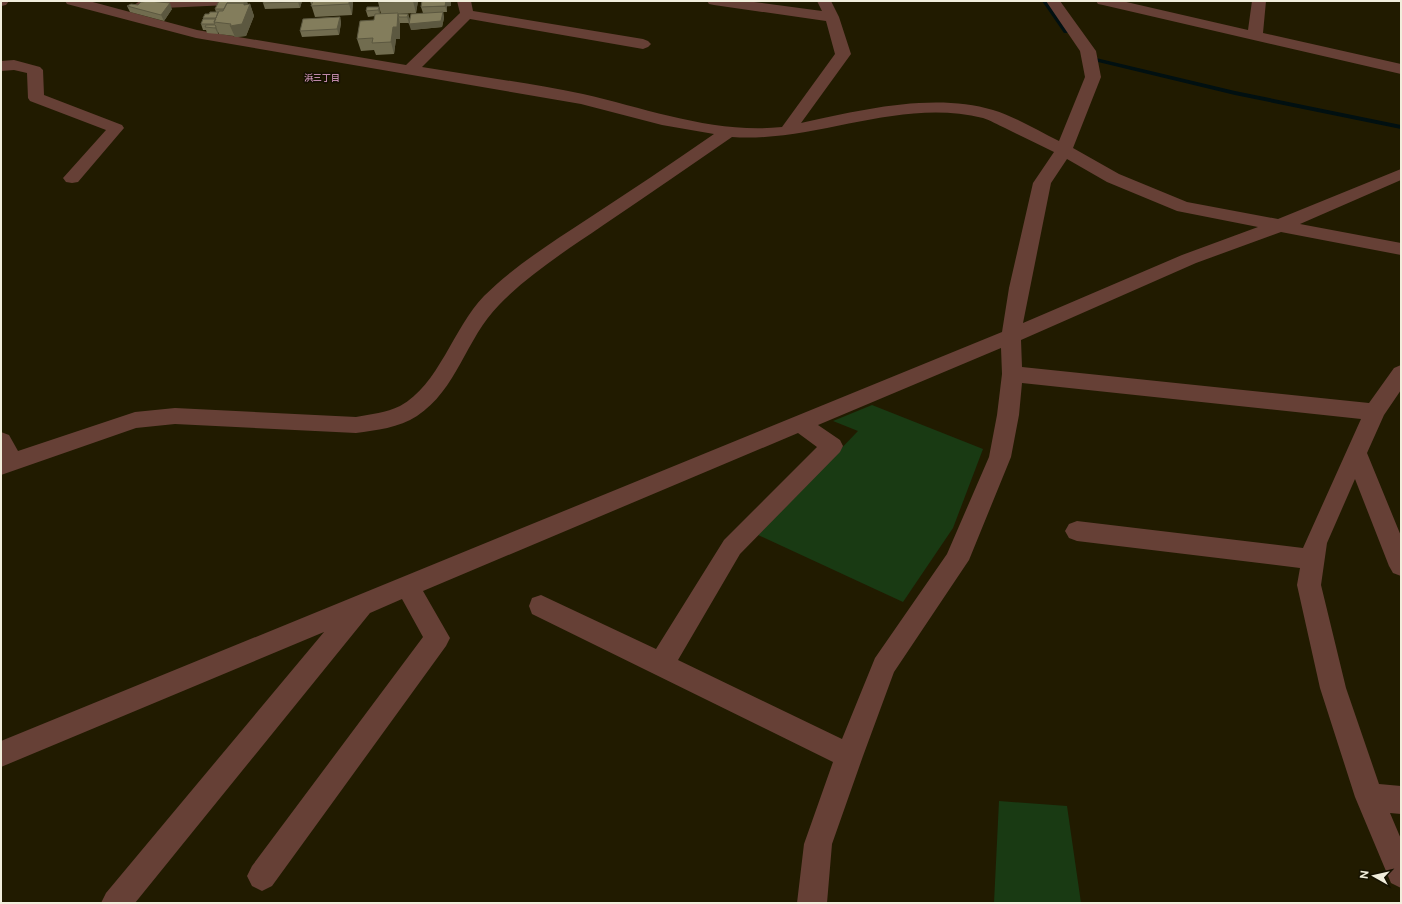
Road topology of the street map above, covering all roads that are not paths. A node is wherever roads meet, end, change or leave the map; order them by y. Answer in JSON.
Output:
{"nodes":[{"id":1,"x":72,"y":1,"type":"edge"},
{"id":2,"x":229,"y":1,"type":"edge"},
{"id":3,"x":714,"y":1,"type":"edge"},
{"id":4,"x":824,"y":1,"type":"edge"},
{"id":5,"x":1053,"y":1,"type":"edge"},
{"id":6,"x":1103,"y":1,"type":"edge"},
{"id":7,"x":1259,"y":1,"type":"edge"},
{"id":8,"x":466,"y":7,"type":"edge"},
{"id":9,"x":96,"y":8,"type":"junction"},
{"id":10,"x":832,"y":17,"type":"junction"},
{"id":11,"x":1255,"y":36,"type":"junction"},
{"id":12,"x":643,"y":44,"type":"dead end"},
{"id":13,"x":1,"y":66,"type":"edge"},
{"id":14,"x":1401,"y":69,"type":"edge"},
{"id":15,"x":410,"y":70,"type":"junction"},
{"id":16,"x":787,"y":131,"type":"junction"},
{"id":17,"x":729,"y":132,"type":"junction"},
{"id":18,"x":1064,"y":150,"type":"junction"},
{"id":19,"x":1401,"y":174,"type":"edge"},
{"id":20,"x":72,"y":178,"type":"dead end"},
{"id":21,"x":1279,"y":226,"type":"junction"},
{"id":22,"x":1401,"y":249,"type":"edge"},
{"id":23,"x":1011,"y":336,"type":"junction"},
{"id":24,"x":1401,"y":373,"type":"edge"},
{"id":25,"x":1012,"y":374,"type":"junction"},
{"id":26,"x":1374,"y":412,"type":"junction"},
{"id":27,"x":799,"y":423,"type":"junction"},
{"id":28,"x":1,"y":441,"type":"edge"},
{"id":29,"x":1356,"y":452,"type":"junction"},
{"id":30,"x":7,"y":464,"type":"edge"},
{"id":31,"x":1077,"y":531,"type":"dead end"},
{"id":32,"x":1313,"y":560,"type":"junction"},
{"id":33,"x":1401,"y":566,"type":"edge"},
{"id":34,"x":407,"y":586,"type":"junction"},
{"id":35,"x":362,"y":604,"type":"junction"},
{"id":36,"x":541,"y":606,"type":"dead end"},
{"id":37,"x":661,"y":664,"type":"junction"},
{"id":38,"x":1,"y":754,"type":"edge"},
{"id":39,"x":849,"y":756,"type":"junction"},
{"id":40,"x":1369,"y":797,"type":"junction"},
{"id":41,"x":1401,"y":800,"type":"edge"},
{"id":42,"x":1401,"y":872,"type":"edge"},
{"id":43,"x":262,"y":876,"type":"dead end"},
{"id":44,"x":116,"y":903,"type":"edge"},
{"id":45,"x":812,"y":903,"type":"edge"}],
"edges":[{"from":1,"to":9,"type":"street"},
{"from":2,"to":9,"type":"street"},
{"from":3,"to":10,"type":"street"},
{"from":4,"to":10,"type":"street"},
{"from":5,"to":18,"type":"street"},
{"from":6,"to":11,"type":"street"},
{"from":7,"to":11,"type":"street"},
{"from":8,"to":12,"type":"street"},
{"from":8,"to":15,"type":"street"},
{"from":9,"to":15,"type":"street"},
{"from":10,"to":16,"type":"street"},
{"from":11,"to":14,"type":"street"},
{"from":13,"to":20,"type":"street"},
{"from":15,"to":17,"type":"street"},
{"from":16,"to":17,"type":"street"},
{"from":16,"to":18,"type":"street"},
{"from":17,"to":30,"type":"street"},
{"from":18,"to":21,"type":"street"},
{"from":18,"to":23,"type":"street"},
{"from":19,"to":21,"type":"street"},
{"from":21,"to":22,"type":"street"},
{"from":21,"to":23,"type":"street"},
{"from":23,"to":25,"type":"street"},
{"from":23,"to":27,"type":"street"},
{"from":24,"to":26,"type":"street"},
{"from":25,"to":26,"type":"street"},
{"from":25,"to":39,"type":"street"},
{"from":26,"to":29,"type":"street"},
{"from":27,"to":34,"type":"street"},
{"from":27,"to":37,"type":"street"},
{"from":28,"to":30,"type":"street"},
{"from":29,"to":32,"type":"street"},
{"from":29,"to":33,"type":"street"},
{"from":31,"to":32,"type":"street"},
{"from":32,"to":40,"type":"street"},
{"from":34,"to":35,"type":"street"},
{"from":34,"to":43,"type":"street"},
{"from":35,"to":38,"type":"street"},
{"from":35,"to":44,"type":"street"},
{"from":36,"to":37,"type":"street"},
{"from":37,"to":39,"type":"street"},
{"from":39,"to":45,"type":"street"},
{"from":40,"to":41,"type":"street"},
{"from":40,"to":42,"type":"street"}]}
